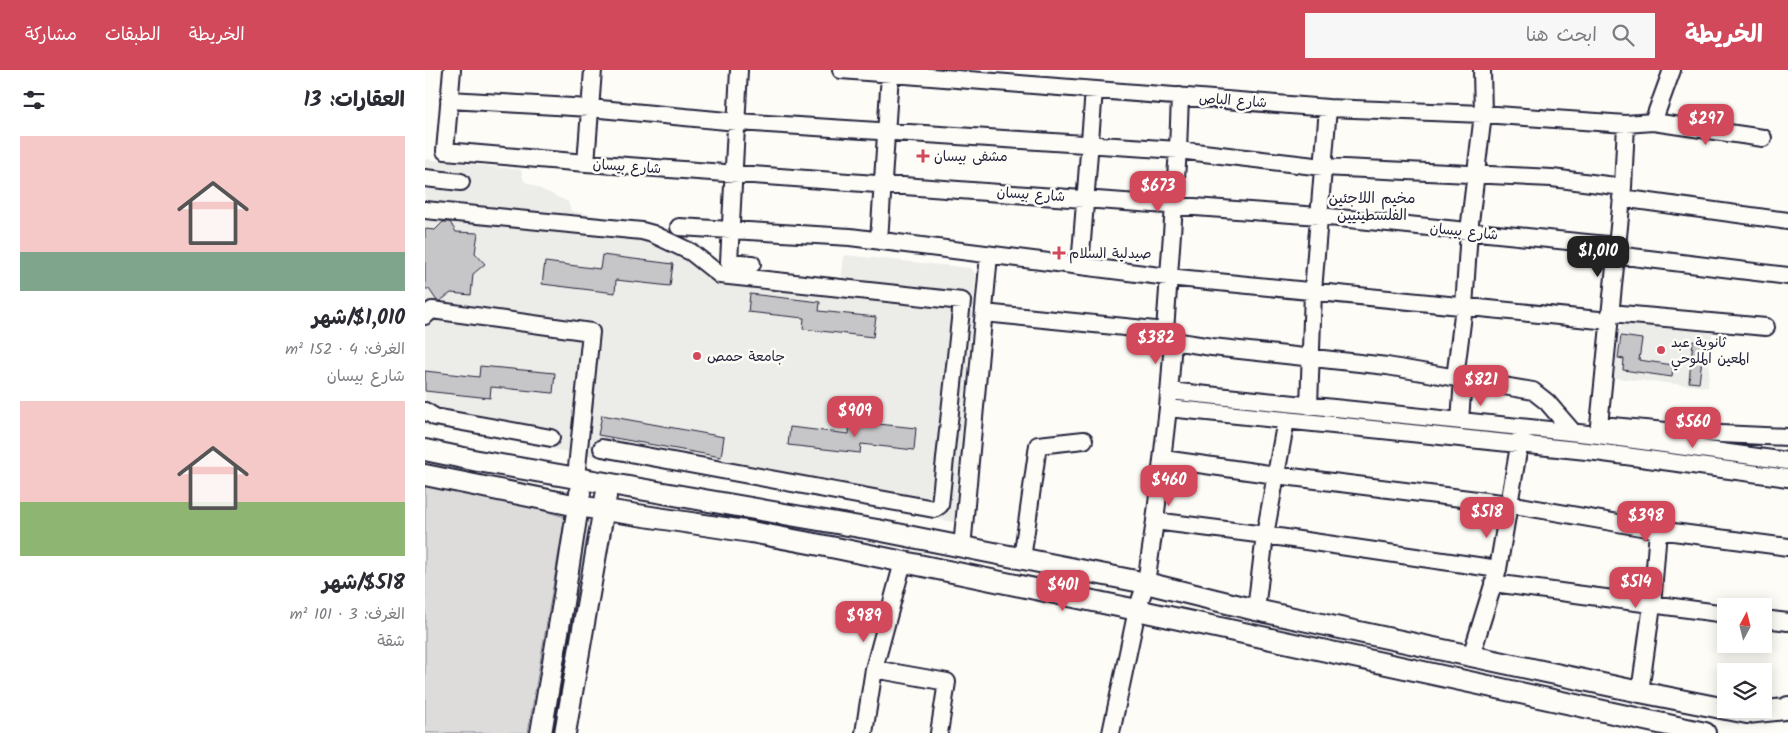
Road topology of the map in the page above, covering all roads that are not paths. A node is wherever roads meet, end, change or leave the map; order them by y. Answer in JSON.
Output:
{"nodes":[{"id":1,"x":452,"y":70,"type":"edge"},
{"id":2,"x":593,"y":70,"type":"edge"},
{"id":3,"x":739,"y":70,"type":"edge"},
{"id":4,"x":841,"y":70,"type":"edge"},
{"id":5,"x":1482,"y":70,"type":"edge"},
{"id":6,"x":1672,"y":70,"type":"edge"},
{"id":7,"x":890,"y":74,"type":"junction"},
{"id":8,"x":1094,"y":90,"type":"junction"},
{"id":9,"x":1180,"y":96,"type":"junction"},
{"id":10,"x":449,"y":100,"type":"junction"},
{"id":11,"x":590,"y":108,"type":"junction"},
{"id":12,"x":1328,"y":108,"type":"junction"},
{"id":13,"x":1483,"y":114,"type":"junction"},
{"id":14,"x":737,"y":122,"type":"junction"},
{"id":15,"x":1653,"y":122,"type":"junction"},
{"id":16,"x":1626,"y":124,"type":"junction"},
{"id":17,"x":886,"y":131,"type":"junction"},
{"id":18,"x":1763,"y":138,"type":"dead end"},
{"id":19,"x":1090,"y":144,"type":"junction"},
{"id":20,"x":1178,"y":150,"type":"junction"},
{"id":21,"x":586,"y":163,"type":"junction"},
{"id":22,"x":1323,"y":167,"type":"junction"},
{"id":23,"x":734,"y":173,"type":"junction"},
{"id":24,"x":1476,"y":174,"type":"junction"},
{"id":25,"x":425,"y":178,"type":"edge"},
{"id":26,"x":461,"y":182,"type":"dead end"},
{"id":27,"x":883,"y":184,"type":"junction"},
{"id":28,"x":1622,"y":192,"type":"junction"},
{"id":29,"x":1085,"y":198,"type":"junction"},
{"id":30,"x":1174,"y":205,"type":"junction"},
{"id":31,"x":425,"y":210,"type":"edge"},
{"id":32,"x":1319,"y":216,"type":"junction"},
{"id":33,"x":1788,"y":221,"type":"edge"},
{"id":34,"x":679,"y":227,"type":"dead end"},
{"id":35,"x":731,"y":230,"type":"junction"},
{"id":36,"x":1469,"y":231,"type":"junction"},
{"id":37,"x":879,"y":241,"type":"junction"},
{"id":38,"x":1616,"y":250,"type":"junction"},
{"id":39,"x":989,"y":255,"type":"junction"},
{"id":40,"x":752,"y":264,"type":"dead end"},
{"id":41,"x":1080,"y":266,"type":"junction"},
{"id":42,"x":1788,"y":276,"type":"edge"},
{"id":43,"x":1168,"y":277,"type":"junction"},
{"id":44,"x":1313,"y":291,"type":"junction"},
{"id":45,"x":1464,"y":306,"type":"junction"},
{"id":46,"x":984,"y":313,"type":"junction"},
{"id":47,"x":425,"y":316,"type":"edge"},
{"id":48,"x":1610,"y":317,"type":"junction"},
{"id":49,"x":1766,"y":327,"type":"dead end"},
{"id":50,"x":1169,"y":336,"type":"junction"},
{"id":51,"x":1311,"y":358,"type":"junction"},
{"id":52,"x":1459,"y":378,"type":"junction"},
{"id":53,"x":1169,"y":391,"type":"junction"},
{"id":54,"x":1309,"y":406,"type":"junction"},
{"id":55,"x":1169,"y":408,"type":"junction"},
{"id":56,"x":425,"y":411,"type":"edge"},
{"id":57,"x":1286,"y":420,"type":"junction"},
{"id":58,"x":1460,"y":421,"type":"junction"},
{"id":59,"x":1522,"y":427,"type":"junction"},
{"id":60,"x":1599,"y":430,"type":"junction"},
{"id":61,"x":1573,"y":432,"type":"junction"},
{"id":62,"x":1788,"y":437,"type":"edge"},
{"id":63,"x":551,"y":438,"type":"dead end"},
{"id":64,"x":1084,"y":440,"type":"dead end"},
{"id":65,"x":1519,"y":445,"type":"junction"},
{"id":66,"x":602,"y":448,"type":"dead end"},
{"id":67,"x":425,"y":450,"type":"edge"},
{"id":68,"x":1163,"y":459,"type":"junction"},
{"id":69,"x":1788,"y":461,"type":"edge"},
{"id":70,"x":425,"y":475,"type":"edge"},
{"id":71,"x":1276,"y":475,"type":"junction"},
{"id":72,"x":579,"y":478,"type":"junction"},
{"id":73,"x":1788,"y":478,"type":"edge"},
{"id":74,"x":607,"y":483,"type":"junction"},
{"id":75,"x":1509,"y":504,"type":"junction"},
{"id":76,"x":578,"y":506,"type":"junction"},
{"id":77,"x":604,"y":510,"type":"junction"},
{"id":78,"x":1155,"y":521,"type":"junction"},
{"id":79,"x":1658,"y":530,"type":"junction"},
{"id":80,"x":1265,"y":535,"type":"junction"},
{"id":81,"x":1788,"y":547,"type":"edge"},
{"id":82,"x":962,"y":548,"type":"junction"},
{"id":83,"x":1022,"y":559,"type":"junction"},
{"id":84,"x":903,"y":562,"type":"junction"},
{"id":85,"x":1496,"y":576,"type":"junction"},
{"id":86,"x":1146,"y":584,"type":"junction"},
{"id":87,"x":1652,"y":605,"type":"junction"},
{"id":88,"x":1137,"y":610,"type":"junction"},
{"id":89,"x":1257,"y":610,"type":"junction"},
{"id":90,"x":1717,"y":613,"type":"edge"},
{"id":91,"x":1773,"y":620,"type":"edge"},
{"id":92,"x":1788,"y":622,"type":"edge"},
{"id":93,"x":1471,"y":656,"type":"junction"},
{"id":94,"x":873,"y":669,"type":"junction"},
{"id":95,"x":1640,"y":692,"type":"junction"},
{"id":96,"x":1717,"y":707,"type":"edge"},
{"id":97,"x":1788,"y":707,"type":"edge"},
{"id":98,"x":1772,"y":710,"type":"edge"},
{"id":99,"x":541,"y":733,"type":"edge"},
{"id":100,"x":565,"y":733,"type":"edge"},
{"id":101,"x":864,"y":733,"type":"edge"},
{"id":102,"x":939,"y":733,"type":"edge"},
{"id":103,"x":1111,"y":733,"type":"edge"},
{"id":104,"x":1705,"y":733,"type":"edge"}],
"edges":[{"from":1,"to":10,"type":"street"},
{"from":2,"to":11,"type":"street"},
{"from":3,"to":14,"type":"street"},
{"from":4,"to":7,"type":"street","name":"شارع الباص"},
{"from":5,"to":13,"type":"street"},
{"from":6,"to":15,"type":"street"},
{"from":7,"to":8,"type":"street","name":"شارع الباص"},
{"from":7,"to":17,"type":"street"},
{"from":8,"to":9,"type":"street","name":"شارع الباص"},
{"from":8,"to":19,"type":"street"},
{"from":9,"to":12,"type":"street","name":"شارع الباص"},
{"from":9,"to":20,"type":"street"},
{"from":10,"to":11,"type":"street"},
{"from":10,"to":21,"type":"street","name":"شارع بيسان"},
{"from":11,"to":14,"type":"street"},
{"from":11,"to":21,"type":"street"},
{"from":12,"to":13,"type":"street","name":"شارع الباص"},
{"from":12,"to":22,"type":"street"},
{"from":13,"to":16,"type":"street","name":"شارع الباص"},
{"from":13,"to":24,"type":"street"},
{"from":14,"to":17,"type":"street"},
{"from":14,"to":23,"type":"street"},
{"from":15,"to":16,"type":"street","name":"شارع الباص"},
{"from":15,"to":18,"type":"street","name":"شارع الباص"},
{"from":16,"to":28,"type":"street"},
{"from":17,"to":19,"type":"street"},
{"from":17,"to":27,"type":"street"},
{"from":19,"to":20,"type":"street"},
{"from":19,"to":29,"type":"street"},
{"from":20,"to":22,"type":"street"},
{"from":20,"to":30,"type":"street"},
{"from":21,"to":23,"type":"street","name":"شارع بيسان"},
{"from":22,"to":24,"type":"street"},
{"from":22,"to":32,"type":"street"},
{"from":23,"to":27,"type":"street","name":"شارع بيسان"},
{"from":23,"to":35,"type":"street"},
{"from":24,"to":28,"type":"street"},
{"from":24,"to":36,"type":"street"},
{"from":25,"to":26,"type":"street"},
{"from":27,"to":29,"type":"street","name":"شارع بيسان"},
{"from":27,"to":37,"type":"street"},
{"from":28,"to":33,"type":"street"},
{"from":28,"to":38,"type":"street"},
{"from":29,"to":30,"type":"street","name":"شارع بيسان"},
{"from":29,"to":41,"type":"street"},
{"from":30,"to":32,"type":"street","name":"شارع بيسان"},
{"from":30,"to":43,"type":"street"},
{"from":31,"to":66,"type":"street"},
{"from":32,"to":36,"type":"street","name":"شارع بيسان"},
{"from":32,"to":44,"type":"street"},
{"from":34,"to":35,"type":"street"},
{"from":35,"to":37,"type":"street"},
{"from":35,"to":40,"type":"street"},
{"from":36,"to":38,"type":"street","name":"شارع بيسان"},
{"from":36,"to":45,"type":"street"},
{"from":37,"to":39,"type":"street"},
{"from":38,"to":42,"type":"street","name":"شارع بيسان"},
{"from":38,"to":48,"type":"street"},
{"from":39,"to":41,"type":"street"},
{"from":39,"to":46,"type":"street"},
{"from":41,"to":43,"type":"street"},
{"from":43,"to":44,"type":"street"},
{"from":43,"to":50,"type":"street"},
{"from":44,"to":45,"type":"street"},
{"from":44,"to":51,"type":"street"},
{"from":45,"to":48,"type":"street"},
{"from":45,"to":52,"type":"street"},
{"from":46,"to":50,"type":"street"},
{"from":46,"to":82,"type":"street"},
{"from":47,"to":72,"type":"street"},
{"from":48,"to":49,"type":"street"},
{"from":48,"to":60,"type":"street"},
{"from":50,"to":51,"type":"street"},
{"from":50,"to":53,"type":"street"},
{"from":51,"to":52,"type":"street"},
{"from":51,"to":54,"type":"street"},
{"from":52,"to":58,"type":"street"},
{"from":52,"to":61,"type":"street"},
{"from":53,"to":54,"type":"street"},
{"from":53,"to":55,"type":"street"},
{"from":54,"to":58,"type":"street"},
{"from":55,"to":57,"type":"street"},
{"from":55,"to":68,"type":"street"},
{"from":56,"to":63,"type":"street"},
{"from":57,"to":65,"type":"street"},
{"from":57,"to":71,"type":"street"},
{"from":58,"to":59,"type":"street"},
{"from":59,"to":61,"type":"street"},
{"from":59,"to":65,"type":"street"},
{"from":60,"to":61,"type":"street"},
{"from":60,"to":62,"type":"street"},
{"from":60,"to":69,"type":"street"},
{"from":64,"to":83,"type":"street"},
{"from":65,"to":73,"type":"street"},
{"from":65,"to":75,"type":"street"},
{"from":67,"to":72,"type":"main road"},
{"from":68,"to":71,"type":"street"},
{"from":68,"to":78,"type":"street"},
{"from":70,"to":76,"type":"main road"},
{"from":71,"to":75,"type":"street"},
{"from":71,"to":80,"type":"street"},
{"from":72,"to":74,"type":"main road"},
{"from":72,"to":76,"type":"main road"},
{"from":74,"to":77,"type":"main road"},
{"from":74,"to":82,"type":"main road"},
{"from":75,"to":79,"type":"street"},
{"from":75,"to":85,"type":"street"},
{"from":76,"to":77,"type":"main road"},
{"from":76,"to":99,"type":"main road"},
{"from":77,"to":84,"type":"main road"},
{"from":77,"to":100,"type":"main road"},
{"from":78,"to":80,"type":"street"},
{"from":78,"to":86,"type":"street"},
{"from":79,"to":81,"type":"street"},
{"from":79,"to":87,"type":"street"},
{"from":80,"to":85,"type":"street"},
{"from":80,"to":89,"type":"street"},
{"from":82,"to":83,"type":"main road"},
{"from":83,"to":86,"type":"main road"},
{"from":84,"to":88,"type":"main road"},
{"from":84,"to":94,"type":"street"},
{"from":85,"to":87,"type":"street"},
{"from":85,"to":93,"type":"street"},
{"from":86,"to":88,"type":"street"},
{"from":86,"to":89,"type":"main road"},
{"from":87,"to":90,"type":"street"},
{"from":87,"to":95,"type":"street"},
{"from":88,"to":103,"type":"street"},
{"from":88,"to":104,"type":"main road"},
{"from":89,"to":93,"type":"main road"},
{"from":91,"to":92,"type":"street"},
{"from":93,"to":95,"type":"main road"},
{"from":94,"to":101,"type":"street"},
{"from":94,"to":102,"type":"street"},
{"from":95,"to":96,"type":"main road"},
{"from":97,"to":98,"type":"main road"}]}
